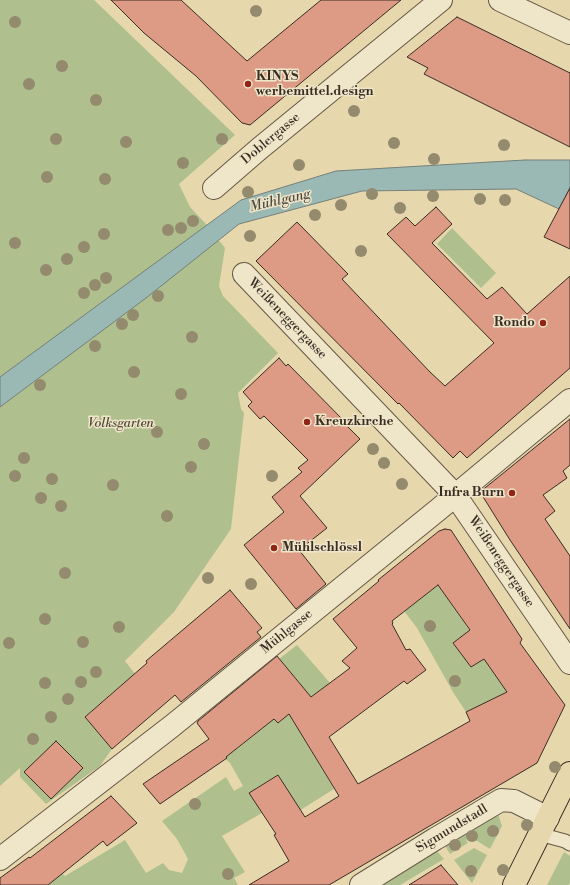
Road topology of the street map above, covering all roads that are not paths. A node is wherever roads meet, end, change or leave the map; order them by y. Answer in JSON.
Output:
{"nodes":[{"id":1,"x":441,"y":0,"type":"edge"},
{"id":2,"x":500,"y":0,"type":"edge"},
{"id":3,"x":570,"y":32,"type":"edge"},
{"id":4,"x":214,"y":188,"type":"dead end"},
{"id":5,"x":244,"y":274,"type":"dead end"},
{"id":6,"x":570,"y":400,"type":"edge"},
{"id":7,"x":455,"y":495,"type":"junction"},
{"id":8,"x":570,"y":663,"type":"edge"},
{"id":9,"x":570,"y":773,"type":"edge"},
{"id":10,"x":544,"y":826,"type":"junction"},
{"id":11,"x":570,"y":844,"type":"edge"},
{"id":12,"x":0,"y":858,"type":"edge"},
{"id":13,"x":361,"y":885,"type":"edge"},
{"id":14,"x":514,"y":885,"type":"edge"}],
"edges":[{"from":1,"to":4,"type":"street","name":"Doblergasse"},
{"from":2,"to":3,"type":"street"},
{"from":5,"to":7,"type":"street","name":"Weißeneggergasse"},
{"from":6,"to":7,"type":"street","name":"Mühlgasse"},
{"from":7,"to":8,"type":"street","name":"Weißeneggergasse"},
{"from":7,"to":12,"type":"street","name":"Mühlgasse"},
{"from":9,"to":10,"type":"main road"},
{"from":10,"to":11,"type":"lane"},
{"from":10,"to":13,"type":"street","name":"Sigmundstadl"},
{"from":10,"to":14,"type":"main road"}]}
